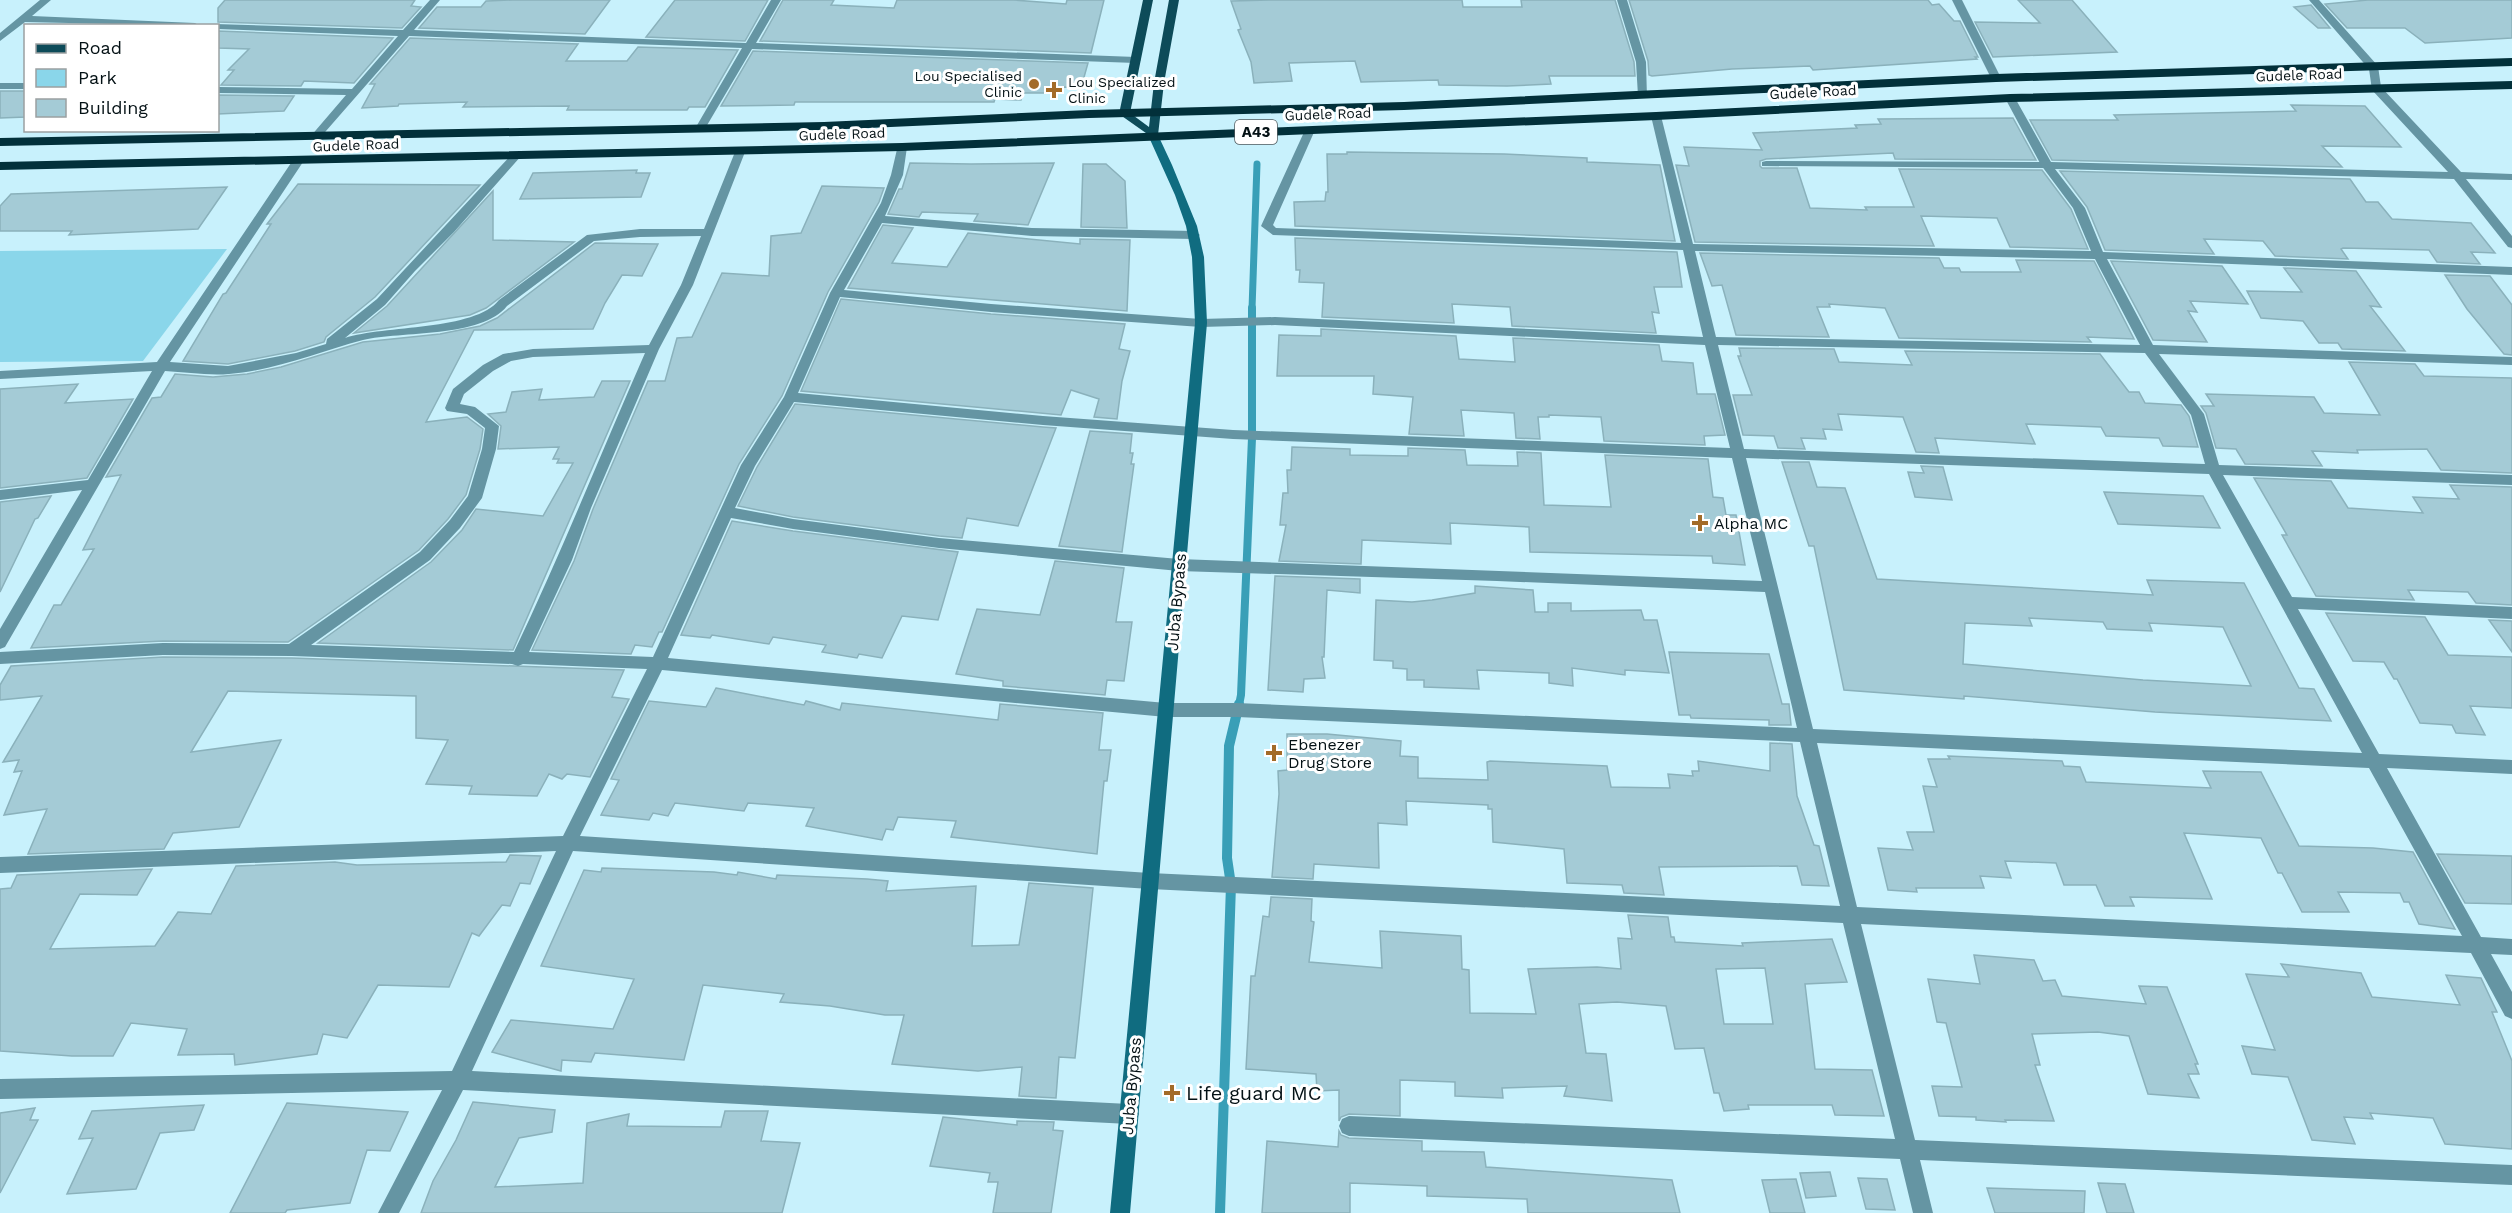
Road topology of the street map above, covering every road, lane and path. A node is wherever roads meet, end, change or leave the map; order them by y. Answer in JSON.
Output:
{"nodes":[{"id":1,"x":46,"y":0,"type":"edge"},
{"id":2,"x":435,"y":0,"type":"edge"},
{"id":3,"x":776,"y":0,"type":"edge"},
{"id":4,"x":1148,"y":0,"type":"edge"},
{"id":5,"x":1174,"y":0,"type":"edge"},
{"id":6,"x":1622,"y":0,"type":"edge"},
{"id":7,"x":1957,"y":0,"type":"edge"},
{"id":8,"x":2314,"y":0,"type":"edge"},
{"id":9,"x":22,"y":19,"type":"junction"},
{"id":10,"x":146,"y":24,"type":"edge"},
{"id":11,"x":219,"y":26,"type":"edge"},
{"id":12,"x":403,"y":33,"type":"junction"},
{"id":13,"x":0,"y":38,"type":"edge"},
{"id":14,"x":749,"y":46,"type":"junction"},
{"id":15,"x":1136,"y":60,"type":"junction"},
{"id":16,"x":2512,"y":62,"type":"edge"},
{"id":17,"x":2374,"y":68,"type":"junction"},
{"id":18,"x":1996,"y":78,"type":"junction"},
{"id":19,"x":2512,"y":85,"type":"edge"},
{"id":20,"x":0,"y":86,"type":"edge"},
{"id":21,"x":24,"y":86,"type":"edge"},
{"id":22,"x":2376,"y":88,"type":"junction"},
{"id":23,"x":219,"y":90,"type":"edge"},
{"id":24,"x":353,"y":92,"type":"junction"},
{"id":25,"x":1643,"y":96,"type":"junction"},
{"id":26,"x":2010,"y":98,"type":"junction"},
{"id":27,"x":1157,"y":113,"type":"junction"},
{"id":28,"x":1124,"y":114,"type":"junction"},
{"id":29,"x":1656,"y":116,"type":"junction"},
{"id":30,"x":702,"y":128,"type":"junction"},
{"id":31,"x":1310,"y":130,"type":"junction"},
{"id":32,"x":1153,"y":135,"type":"junction"},
{"id":33,"x":315,"y":137,"type":"junction"},
{"id":34,"x":0,"y":142,"type":"edge"},
{"id":35,"x":902,"y":147,"type":"junction"},
{"id":36,"x":740,"y":152,"type":"junction"},
{"id":37,"x":517,"y":155,"type":"junction"},
{"id":38,"x":297,"y":162,"type":"junction"},
{"id":39,"x":1766,"y":164,"type":"dead end"},
{"id":40,"x":2047,"y":165,"type":"junction"},
{"id":41,"x":0,"y":166,"type":"edge"},
{"id":42,"x":2457,"y":176,"type":"junction"},
{"id":43,"x":2512,"y":177,"type":"edge"},
{"id":44,"x":877,"y":219,"type":"junction"},
{"id":45,"x":709,"y":232,"type":"junction"},
{"id":46,"x":1194,"y":235,"type":"junction"},
{"id":47,"x":2512,"y":244,"type":"edge"},
{"id":48,"x":1687,"y":247,"type":"junction"},
{"id":49,"x":2099,"y":255,"type":"junction"},
{"id":50,"x":2512,"y":271,"type":"edge"},
{"id":51,"x":836,"y":293,"type":"junction"},
{"id":52,"x":1201,"y":323,"type":"junction"},
{"id":53,"x":1710,"y":341,"type":"junction"},
{"id":54,"x":326,"y":347,"type":"junction"},
{"id":55,"x":652,"y":349,"type":"junction"},
{"id":56,"x":2150,"y":349,"type":"junction"},
{"id":57,"x":2512,"y":361,"type":"edge"},
{"id":58,"x":161,"y":366,"type":"junction"},
{"id":59,"x":0,"y":375,"type":"edge"},
{"id":60,"x":790,"y":397,"type":"junction"},
{"id":61,"x":1191,"y":433,"type":"junction"},
{"id":62,"x":1736,"y":452,"type":"junction"},
{"id":63,"x":2213,"y":469,"type":"junction"},
{"id":64,"x":2512,"y":480,"type":"edge"},
{"id":65,"x":93,"y":484,"type":"junction"},
{"id":66,"x":0,"y":495,"type":"edge"},
{"id":67,"x":726,"y":512,"type":"junction"},
{"id":68,"x":1179,"y":565,"type":"junction"},
{"id":69,"x":1771,"y":587,"type":"junction"},
{"id":70,"x":2286,"y":603,"type":"junction"},
{"id":71,"x":2512,"y":613,"type":"edge"},
{"id":72,"x":0,"y":643,"type":"edge"},
{"id":73,"x":292,"y":650,"type":"junction"},
{"id":74,"x":0,"y":658,"type":"edge"},
{"id":75,"x":518,"y":660,"type":"junction"},
{"id":76,"x":658,"y":663,"type":"junction"},
{"id":77,"x":1166,"y":710,"type":"junction"},
{"id":78,"x":1807,"y":736,"type":"junction"},
{"id":79,"x":2373,"y":761,"type":"junction"},
{"id":80,"x":2512,"y":767,"type":"edge"},
{"id":81,"x":568,"y":843,"type":"junction"},
{"id":82,"x":0,"y":865,"type":"edge"},
{"id":83,"x":1150,"y":881,"type":"junction"},
{"id":84,"x":1851,"y":916,"type":"junction"},
{"id":85,"x":2477,"y":945,"type":"junction"},
{"id":86,"x":2512,"y":947,"type":"edge"},
{"id":87,"x":2512,"y":1010,"type":"edge"},
{"id":88,"x":458,"y":1080,"type":"junction"},
{"id":89,"x":0,"y":1089,"type":"edge"},
{"id":90,"x":1129,"y":1114,"type":"junction"},
{"id":91,"x":1349,"y":1126,"type":"dead end"},
{"id":92,"x":1908,"y":1150,"type":"junction"},
{"id":93,"x":2512,"y":1174,"type":"edge"},
{"id":94,"x":388,"y":1213,"type":"edge"},
{"id":95,"x":1120,"y":1213,"type":"edge"},
{"id":96,"x":1923,"y":1213,"type":"edge"}],
"edges":[{"from":1,"to":9,"type":"street"},
{"from":2,"to":12,"type":"street"},
{"from":3,"to":14,"type":"street"},
{"from":4,"to":15,"type":"main road"},
{"from":5,"to":27,"type":"main road"},
{"from":6,"to":25,"type":"street"},
{"from":7,"to":18,"type":"street"},
{"from":8,"to":17,"type":"street"},
{"from":9,"to":10,"type":"street"},
{"from":9,"to":13,"type":"street"},
{"from":11,"to":12,"type":"street"},
{"from":12,"to":14,"type":"street"},
{"from":12,"to":24,"type":"street"},
{"from":14,"to":15,"type":"street"},
{"from":14,"to":30,"type":"street"},
{"from":15,"to":28,"type":"main road"},
{"from":16,"to":17,"type":"highway","name":"Gudele Road","number":"A43"},
{"from":17,"to":18,"type":"highway","name":"Gudele Road","number":"A43"},
{"from":17,"to":22,"type":"street"},
{"from":18,"to":25,"type":"highway","name":"Gudele Road","number":"A43"},
{"from":19,"to":22,"type":"highway","name":"Gudele Road","number":"A43"},
{"from":20,"to":21,"type":"street"},
{"from":22,"to":26,"type":"highway","name":"Gudele Road","number":"A43"},
{"from":22,"to":42,"type":"street"},
{"from":23,"to":24,"type":"street"},
{"from":24,"to":33,"type":"street"},
{"from":25,"to":27,"type":"highway","name":"Gudele Road","number":"A43"},
{"from":26,"to":29,"type":"highway","name":"Gudele Road","number":"A43"},
{"from":26,"to":40,"type":"street"},
{"from":27,"to":28,"type":"highway","name":"Gudele Road","number":"A43"},
{"from":27,"to":32,"type":"main road"},
{"from":28,"to":30,"type":"highway","name":"Gudele Road","number":"A43"},
{"from":28,"to":32,"type":"main road"},
{"from":29,"to":31,"type":"highway","name":"Gudele Road","number":"A43"},
{"from":29,"to":48,"type":"street"},
{"from":30,"to":33,"type":"highway","name":"Gudele Road","number":"A43"},
{"from":31,"to":32,"type":"highway","name":"Gudele Road","number":"A43"},
{"from":31,"to":48,"type":"street"},
{"from":32,"to":35,"type":"highway","name":"Gudele Road","number":"A43"},
{"from":32,"to":46,"type":"main road","name":"Juba Bypass"},
{"from":33,"to":34,"type":"highway","name":"Gudele Road","number":"A43"},
{"from":35,"to":36,"type":"highway","name":"Gudele Road","number":"A43"},
{"from":35,"to":44,"type":"street"},
{"from":36,"to":37,"type":"highway","name":"Gudele Road","number":"A43"},
{"from":36,"to":45,"type":"street"},
{"from":37,"to":38,"type":"highway","name":"Gudele Road","number":"A43"},
{"from":37,"to":54,"type":"street"},
{"from":38,"to":41,"type":"highway","name":"Gudele Road","number":"A43"},
{"from":38,"to":58,"type":"street"},
{"from":39,"to":40,"type":"street"},
{"from":40,"to":42,"type":"street"},
{"from":40,"to":49,"type":"street"},
{"from":42,"to":43,"type":"street"},
{"from":42,"to":47,"type":"street"},
{"from":44,"to":46,"type":"street"},
{"from":44,"to":51,"type":"street"},
{"from":45,"to":54,"type":"street"},
{"from":45,"to":55,"type":"street"},
{"from":46,"to":52,"type":"main road","name":"Juba Bypass"},
{"from":48,"to":49,"type":"street"},
{"from":48,"to":53,"type":"street"},
{"from":49,"to":50,"type":"street"},
{"from":49,"to":56,"type":"street"},
{"from":51,"to":52,"type":"street"},
{"from":51,"to":60,"type":"street"},
{"from":52,"to":53,"type":"street"},
{"from":52,"to":61,"type":"main road","name":"Juba Bypass"},
{"from":53,"to":56,"type":"street"},
{"from":53,"to":62,"type":"street"},
{"from":54,"to":58,"type":"street"},
{"from":55,"to":73,"type":"street"},
{"from":55,"to":75,"type":"street"},
{"from":56,"to":57,"type":"street"},
{"from":56,"to":63,"type":"street"},
{"from":58,"to":59,"type":"street"},
{"from":58,"to":65,"type":"street"},
{"from":60,"to":61,"type":"street"},
{"from":60,"to":67,"type":"street"},
{"from":61,"to":62,"type":"street"},
{"from":61,"to":68,"type":"main road","name":"Juba Bypass"},
{"from":62,"to":63,"type":"street"},
{"from":62,"to":69,"type":"street"},
{"from":63,"to":64,"type":"street"},
{"from":63,"to":70,"type":"street"},
{"from":65,"to":66,"type":"street"},
{"from":65,"to":72,"type":"street"},
{"from":67,"to":68,"type":"street"},
{"from":67,"to":76,"type":"street"},
{"from":68,"to":69,"type":"street"},
{"from":68,"to":77,"type":"main road","name":"Juba Bypass"},
{"from":69,"to":78,"type":"street"},
{"from":70,"to":71,"type":"street"},
{"from":70,"to":79,"type":"street"},
{"from":73,"to":74,"type":"street"},
{"from":73,"to":75,"type":"street"},
{"from":75,"to":76,"type":"street"},
{"from":76,"to":77,"type":"street"},
{"from":76,"to":81,"type":"street"},
{"from":77,"to":78,"type":"street"},
{"from":77,"to":83,"type":"main road","name":"Juba Bypass"},
{"from":78,"to":79,"type":"street"},
{"from":78,"to":84,"type":"street"},
{"from":79,"to":80,"type":"street"},
{"from":79,"to":85,"type":"street"},
{"from":81,"to":82,"type":"street"},
{"from":81,"to":83,"type":"street"},
{"from":81,"to":88,"type":"street"},
{"from":83,"to":84,"type":"street"},
{"from":83,"to":90,"type":"main road","name":"Juba Bypass"},
{"from":84,"to":85,"type":"street"},
{"from":84,"to":92,"type":"street"},
{"from":85,"to":86,"type":"street"},
{"from":85,"to":87,"type":"street"},
{"from":88,"to":89,"type":"street"},
{"from":88,"to":90,"type":"street"},
{"from":88,"to":94,"type":"street"},
{"from":90,"to":95,"type":"main road","name":"Juba Bypass"},
{"from":91,"to":92,"type":"street"},
{"from":92,"to":93,"type":"street"},
{"from":92,"to":96,"type":"street"}]}
